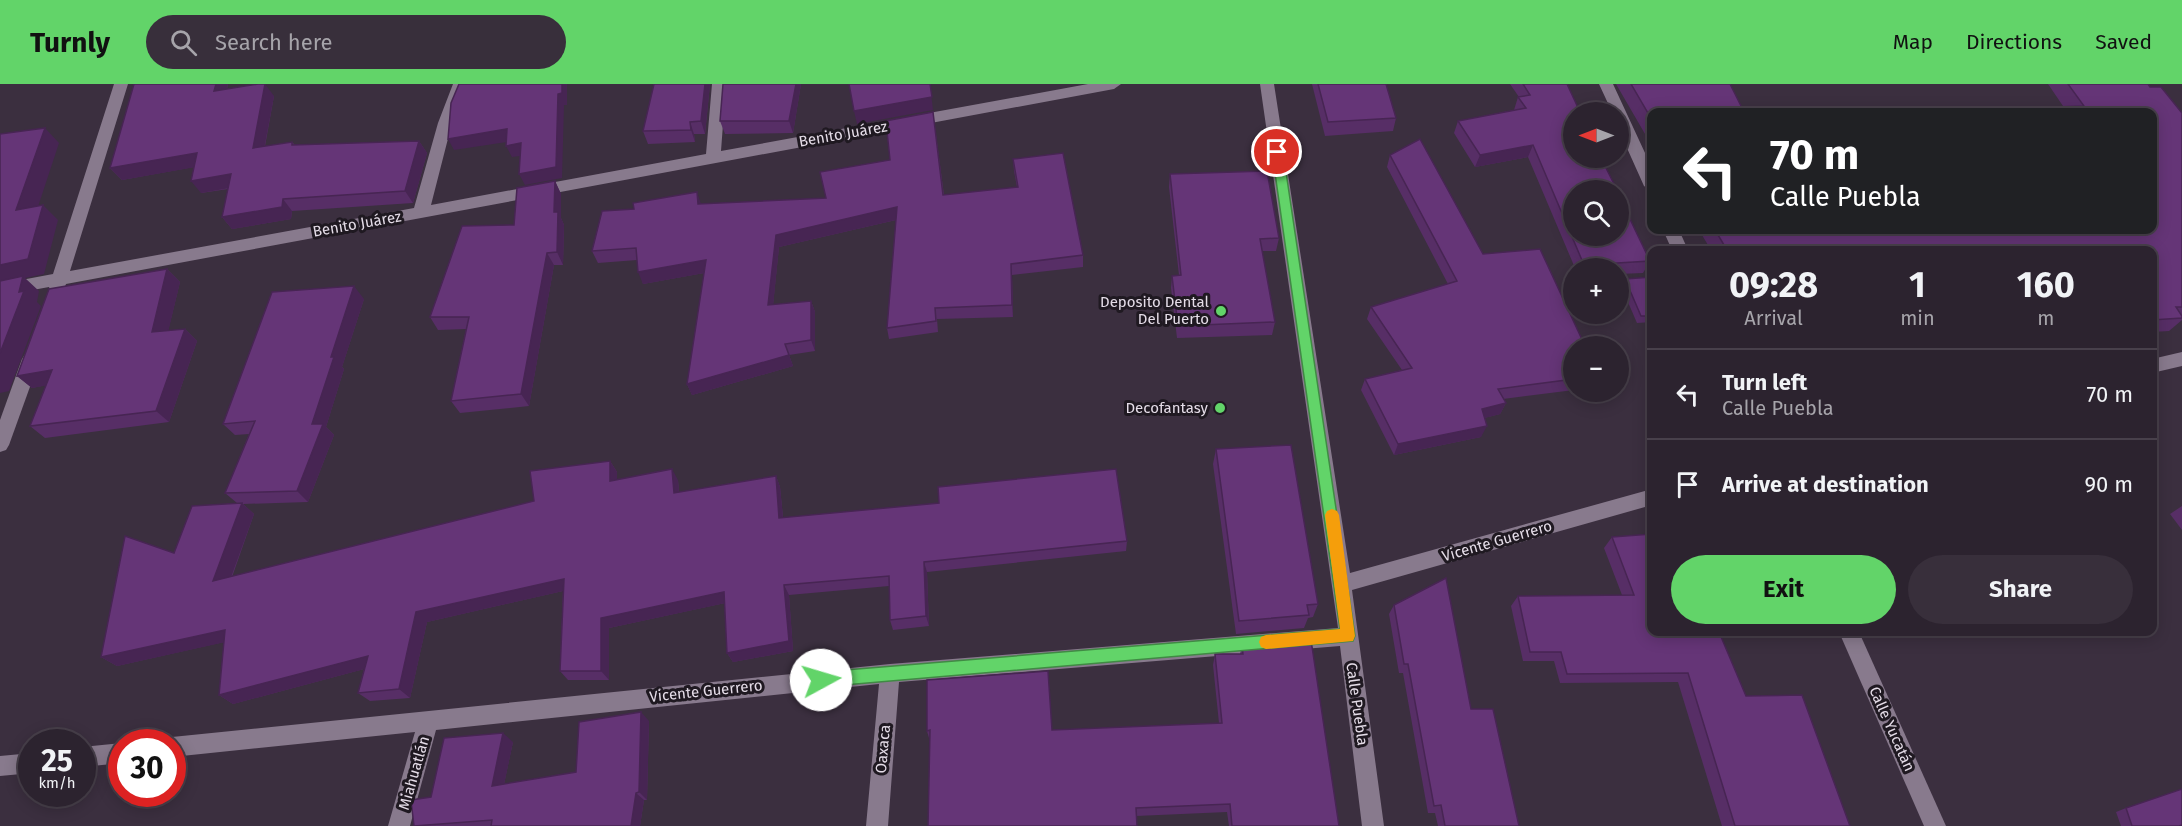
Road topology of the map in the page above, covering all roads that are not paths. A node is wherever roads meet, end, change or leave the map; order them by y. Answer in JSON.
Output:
{"nodes":[{"id":1,"x":122,"y":84,"type":"edge"},
{"id":2,"x":460,"y":84,"type":"edge"},
{"id":3,"x":719,"y":84,"type":"edge"},
{"id":4,"x":1114,"y":84,"type":"edge"},
{"id":5,"x":1267,"y":84,"type":"edge"},
{"id":6,"x":1606,"y":84,"type":"edge"},
{"id":7,"x":713,"y":158,"type":"junction"},
{"id":8,"x":1647,"y":175,"type":"edge"},
{"id":9,"x":420,"y":212,"type":"junction"},
{"id":10,"x":61,"y":279,"type":"junction"},
{"id":11,"x":0,"y":290,"type":"edge"},
{"id":12,"x":53,"y":301,"type":"edge"},
{"id":13,"x":36,"y":345,"type":"edge"},
{"id":14,"x":2182,"y":359,"type":"edge"},
{"id":15,"x":2157,"y":365,"type":"edge"},
{"id":16,"x":0,"y":445,"type":"edge"},
{"id":17,"x":1647,"y":498,"type":"edge"},
{"id":18,"x":1342,"y":584,"type":"junction"},
{"id":19,"x":1348,"y":636,"type":"junction"},
{"id":20,"x":1851,"y":636,"type":"edge"},
{"id":21,"x":890,"y":673,"type":"junction"},
{"id":22,"x":429,"y":719,"type":"junction"},
{"id":23,"x":186,"y":745,"type":"edge"},
{"id":24,"x":18,"y":764,"type":"edge"},
{"id":25,"x":0,"y":766,"type":"edge"},
{"id":26,"x":399,"y":826,"type":"edge"},
{"id":27,"x":877,"y":826,"type":"edge"},
{"id":28,"x":1373,"y":826,"type":"edge"},
{"id":29,"x":1935,"y":826,"type":"edge"}],
"edges":[{"from":1,"to":10,"type":"street"},
{"from":2,"to":9,"type":"street"},
{"from":3,"to":7,"type":"street"},
{"from":4,"to":7,"type":"street","name":"Benito Juárez"},
{"from":5,"to":18,"type":"street","name":"Calle Puebla"},
{"from":6,"to":8,"type":"street"},
{"from":7,"to":9,"type":"street","name":"Benito Juárez"},
{"from":9,"to":10,"type":"street","name":"Benito Juárez"},
{"from":10,"to":11,"type":"street","name":"Benito Juárez"},
{"from":10,"to":12,"type":"street"},
{"from":13,"to":16,"type":"street"},
{"from":14,"to":15,"type":"street"},
{"from":17,"to":18,"type":"street","name":"Vicente Guerrero"},
{"from":18,"to":19,"type":"street","name":"Calle Puebla"},
{"from":19,"to":21,"type":"street","name":"Vicente Guerrero"},
{"from":19,"to":28,"type":"street","name":"Calle Puebla"},
{"from":20,"to":29,"type":"street","name":"Calle Yucatán"},
{"from":21,"to":22,"type":"street","name":"Vicente Guerrero"},
{"from":21,"to":27,"type":"street","name":"Oaxaca"},
{"from":22,"to":23,"type":"street","name":"Vicente Guerrero"},
{"from":22,"to":26,"type":"street","name":"Miahuatlán"},
{"from":24,"to":25,"type":"street"}]}
